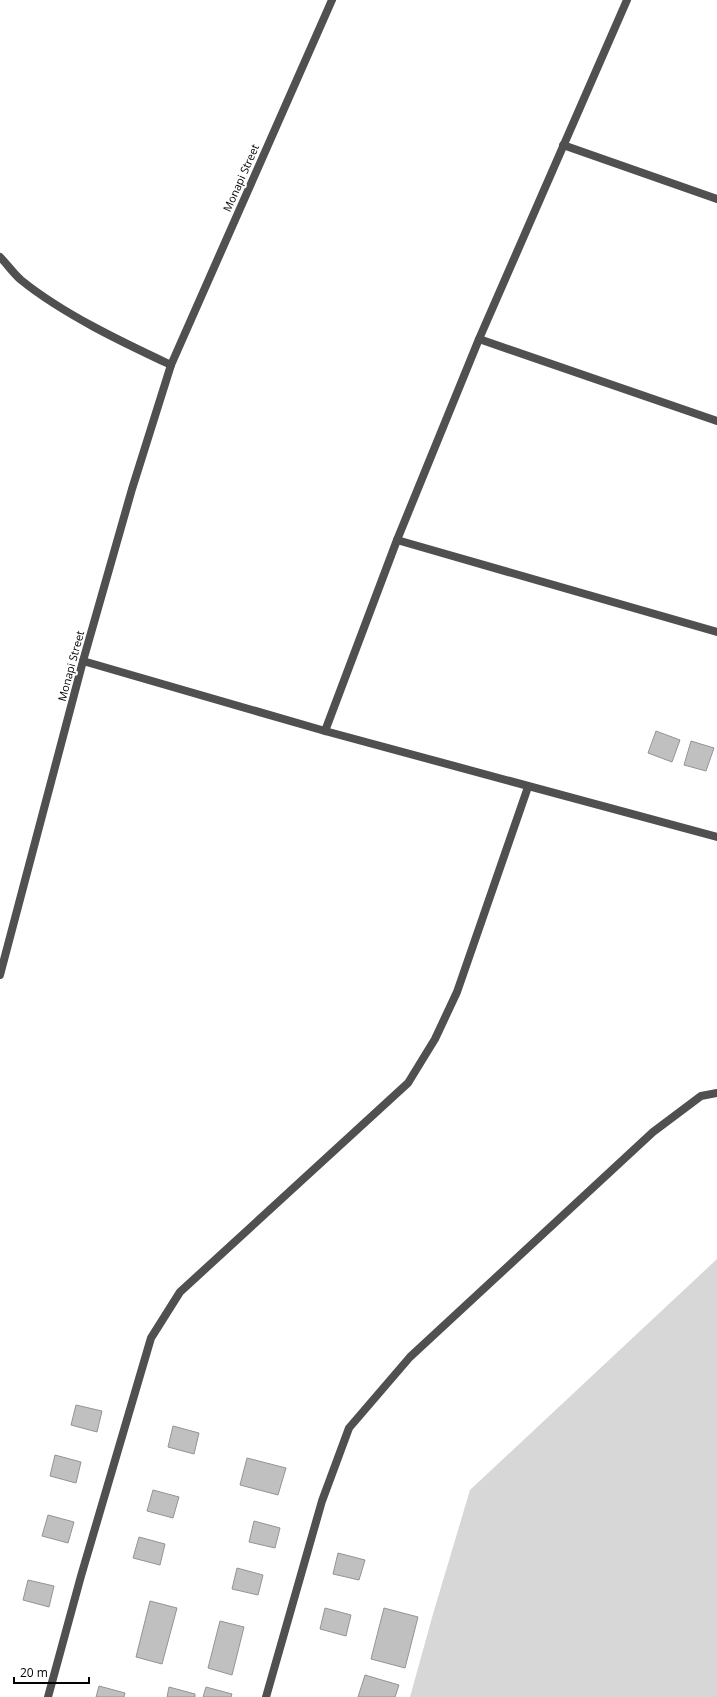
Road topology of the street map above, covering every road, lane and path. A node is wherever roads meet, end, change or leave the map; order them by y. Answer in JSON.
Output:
{"nodes":[{"id":1,"x":332,"y":0,"type":"edge"},
{"id":2,"x":627,"y":0,"type":"edge"},
{"id":3,"x":563,"y":145,"type":"junction"},
{"id":4,"x":717,"y":199,"type":"edge"},
{"id":5,"x":0,"y":257,"type":"edge"},
{"id":6,"x":479,"y":340,"type":"junction"},
{"id":7,"x":171,"y":365,"type":"junction"},
{"id":8,"x":717,"y":422,"type":"edge"},
{"id":9,"x":397,"y":540,"type":"junction"},
{"id":10,"x":717,"y":632,"type":"edge"},
{"id":11,"x":84,"y":661,"type":"junction"},
{"id":12,"x":325,"y":731,"type":"junction"},
{"id":13,"x":528,"y":787,"type":"junction"},
{"id":14,"x":717,"y":837,"type":"edge"},
{"id":15,"x":0,"y":975,"type":"edge"},
{"id":16,"x":717,"y":1093,"type":"edge"},
{"id":17,"x":48,"y":1697,"type":"edge"},
{"id":18,"x":266,"y":1697,"type":"edge"}],
"edges":[{"from":1,"to":7,"type":"street","name":"Monapi Street"},
{"from":2,"to":3,"type":"street"},
{"from":3,"to":4,"type":"street"},
{"from":3,"to":6,"type":"street"},
{"from":5,"to":7,"type":"street"},
{"from":6,"to":8,"type":"street"},
{"from":6,"to":9,"type":"street"},
{"from":7,"to":11,"type":"street","name":"Monapi Street"},
{"from":9,"to":10,"type":"street"},
{"from":9,"to":12,"type":"street"},
{"from":11,"to":12,"type":"street"},
{"from":11,"to":15,"type":"street","name":"Monapi Street"},
{"from":12,"to":13,"type":"street"},
{"from":13,"to":14,"type":"street"},
{"from":13,"to":17,"type":"street"},
{"from":16,"to":18,"type":"street"}]}
